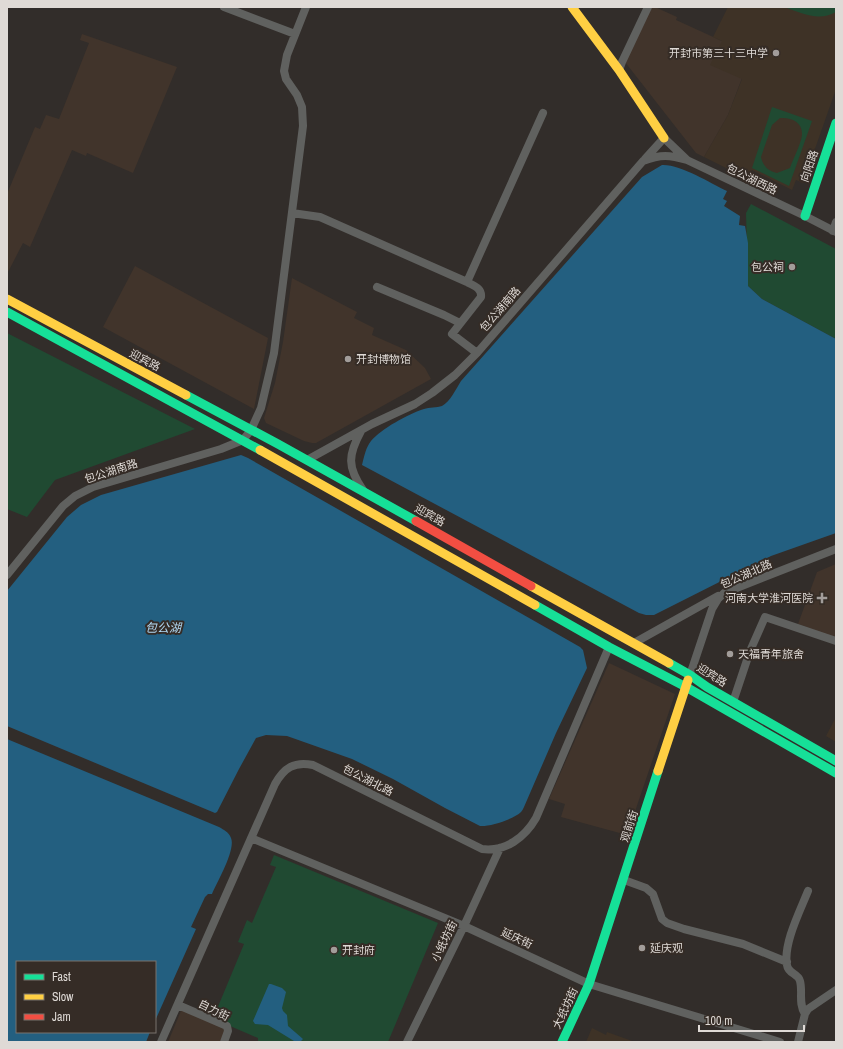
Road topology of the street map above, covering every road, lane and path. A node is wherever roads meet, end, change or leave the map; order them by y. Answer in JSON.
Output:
{"nodes":[{"id":1,"x":224,"y":7,"type":"edge"},
{"id":2,"x":306,"y":7,"type":"edge"},
{"id":3,"x":572,"y":7,"type":"edge"},
{"id":4,"x":648,"y":7,"type":"edge"},
{"id":5,"x":295,"y":34,"type":"junction"},
{"id":6,"x":619,"y":70,"type":"junction"},
{"id":7,"x":543,"y":113,"type":"dead end"},
{"id":8,"x":836,"y":123,"type":"edge"},
{"id":9,"x":664,"y":138,"type":"junction"},
{"id":10,"x":836,"y":147,"type":"edge"},
{"id":11,"x":687,"y":160,"type":"junction"},
{"id":12,"x":643,"y":161,"type":"junction"},
{"id":13,"x":292,"y":213,"type":"junction"},
{"id":14,"x":808,"y":218,"type":"junction"},
{"id":15,"x":836,"y":222,"type":"edge"},
{"id":16,"x":834,"y":232,"type":"edge"},
{"id":17,"x":467,"y":282,"type":"junction"},
{"id":18,"x":377,"y":287,"type":"dead end"},
{"id":19,"x":7,"y":299,"type":"edge"},
{"id":20,"x":7,"y":312,"type":"edge"},
{"id":21,"x":460,"y":323,"type":"junction"},
{"id":22,"x":477,"y":353,"type":"junction"},
{"id":23,"x":251,"y":430,"type":"junction"},
{"id":24,"x":362,"y":430,"type":"junction"},
{"id":25,"x":243,"y":440,"type":"junction"},
{"id":26,"x":307,"y":460,"type":"junction"},
{"id":27,"x":365,"y":493,"type":"junction"},
{"id":28,"x":836,"y":549,"type":"edge"},
{"id":29,"x":7,"y":575,"type":"edge"},
{"id":30,"x":724,"y":593,"type":"junction"},
{"id":31,"x":836,"y":642,"type":"edge"},
{"id":32,"x":634,"y":643,"type":"junction"},
{"id":33,"x":609,"y":647,"type":"junction"},
{"id":34,"x":690,"y":675,"type":"junction"},
{"id":35,"x":686,"y":687,"type":"junction"},
{"id":36,"x":733,"y":702,"type":"junction"},
{"id":37,"x":836,"y":761,"type":"edge"},
{"id":38,"x":836,"y":773,"type":"edge"},
{"id":39,"x":251,"y":838,"type":"junction"},
{"id":40,"x":500,"y":848,"type":"junction"},
{"id":41,"x":624,"y":880,"type":"junction"},
{"id":42,"x":808,"y":891,"type":"dead end"},
{"id":43,"x":464,"y":926,"type":"junction"},
{"id":44,"x":787,"y":962,"type":"junction"},
{"id":45,"x":589,"y":984,"type":"junction"},
{"id":46,"x":836,"y":990,"type":"edge"},
{"id":47,"x":178,"y":1005,"type":"junction"},
{"id":48,"x":805,"y":1014,"type":"junction"},
{"id":49,"x":161,"y":1042,"type":"edge"},
{"id":50,"x":224,"y":1042,"type":"edge"},
{"id":51,"x":407,"y":1042,"type":"edge"},
{"id":52,"x":562,"y":1042,"type":"edge"},
{"id":53,"x":780,"y":1042,"type":"edge"},
{"id":54,"x":798,"y":1042,"type":"edge"}],
"edges":[{"from":1,"to":5,"type":"street"},
{"from":2,"to":5,"type":"street","name":"包公湖南路"},
{"from":3,"to":6,"type":"main road"},
{"from":4,"to":6,"type":"street"},
{"from":5,"to":13,"type":"street","name":"包公湖南路"},
{"from":6,"to":9,"type":"main road"},
{"from":7,"to":17,"type":"street"},
{"from":8,"to":14,"type":"main road","name":"向阳路"},
{"from":9,"to":11,"type":"street","name":"包公湖西路"},
{"from":9,"to":12,"type":"street","name":"包公湖南路"},
{"from":10,"to":14,"type":"main road","name":"向阳路"},
{"from":11,"to":12,"type":"street"},
{"from":11,"to":14,"type":"street","name":"包公湖西路"},
{"from":12,"to":22,"type":"street","name":"包公湖南路"},
{"from":13,"to":17,"type":"street"},
{"from":13,"to":23,"type":"street","name":"包公湖南路"},
{"from":14,"to":16,"type":"street","name":"包公湖西路"},
{"from":15,"to":16,"type":"street"},
{"from":17,"to":21,"type":"street"},
{"from":18,"to":21,"type":"street"},
{"from":19,"to":23,"type":"main road","name":"迎宾路"},
{"from":20,"to":25,"type":"main road","name":"迎宾路"},
{"from":21,"to":22,"type":"street"},
{"from":22,"to":24,"type":"street","name":"包公湖南路"},
{"from":23,"to":25,"type":"street","name":"包公湖南路"},
{"from":23,"to":26,"type":"main road","name":"迎宾路"},
{"from":24,"to":26,"type":"street","name":"包公湖南路"},
{"from":24,"to":27,"type":"street"},
{"from":25,"to":29,"type":"street","name":"包公湖南路"},
{"from":25,"to":33,"type":"main road","name":"迎宾路"},
{"from":26,"to":27,"type":"main road","name":"迎宾路"},
{"from":27,"to":32,"type":"main road","name":"迎宾路"},
{"from":28,"to":30,"type":"street","name":"包公湖北路"},
{"from":30,"to":32,"type":"street"},
{"from":30,"to":34,"type":"street","name":"包公湖北路"},
{"from":31,"to":36,"type":"street"},
{"from":32,"to":34,"type":"main road","name":"迎宾路"},
{"from":33,"to":35,"type":"main road","name":"迎宾路"},
{"from":33,"to":40,"type":"street","name":"包公湖北路"},
{"from":34,"to":35,"type":"main road","name":"观前街"},
{"from":34,"to":36,"type":"main road","name":"迎宾路"},
{"from":35,"to":38,"type":"main road","name":"迎宾路"},
{"from":35,"to":41,"type":"main road","name":"观前街"},
{"from":36,"to":37,"type":"main road","name":"迎宾路"},
{"from":39,"to":40,"type":"street","name":"包公湖北路"},
{"from":39,"to":43,"type":"street","name":"延庆街"},
{"from":39,"to":47,"type":"street","name":"包公湖北路"},
{"from":40,"to":43,"type":"street","name":"小纸坊街"},
{"from":41,"to":44,"type":"street"},
{"from":41,"to":45,"type":"main road","name":"观前街"},
{"from":42,"to":44,"type":"street"},
{"from":43,"to":45,"type":"street","name":"延庆街"},
{"from":43,"to":51,"type":"street","name":"小纸坊街"},
{"from":44,"to":48,"type":"street"},
{"from":45,"to":52,"type":"main road","name":"大纸坊街"},
{"from":45,"to":53,"type":"street","name":"延庆街"},
{"from":46,"to":48,"type":"street"},
{"from":47,"to":49,"type":"street","name":"包公湖北路"},
{"from":47,"to":50,"type":"street","name":"自力街"},
{"from":48,"to":54,"type":"street"}]}
